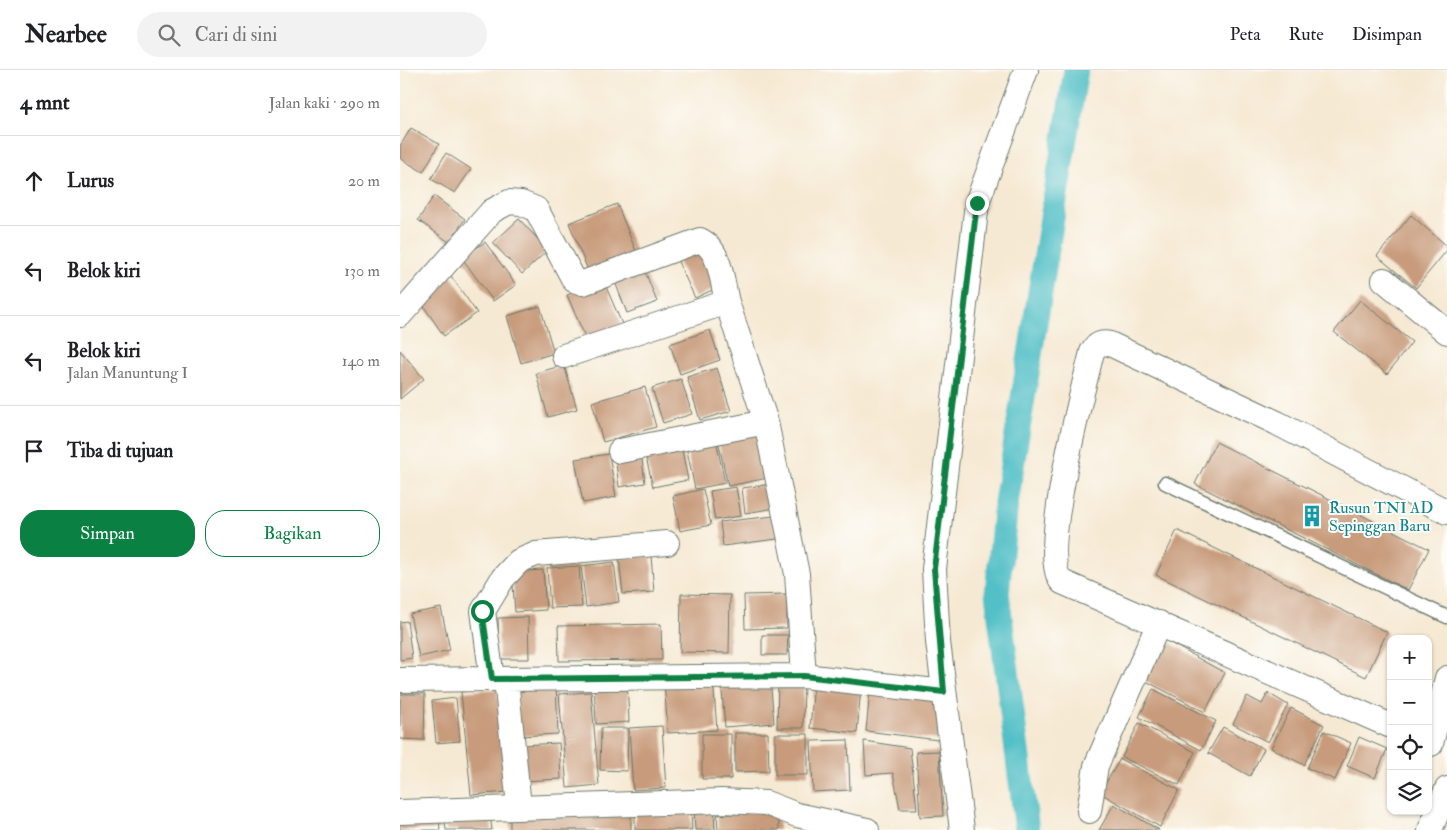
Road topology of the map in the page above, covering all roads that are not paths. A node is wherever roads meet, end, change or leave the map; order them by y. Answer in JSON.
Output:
{"nodes":[{"id":1,"x":1026,"y":70,"type":"edge"},
{"id":2,"x":1384,"y":280,"type":"dead end"},
{"id":3,"x":727,"y":302,"type":"junction"},
{"id":4,"x":400,"y":315,"type":"edge"},
{"id":5,"x":1447,"y":332,"type":"edge"},
{"id":6,"x":564,"y":356,"type":"dead end"},
{"id":7,"x":766,"y":422,"type":"junction"},
{"id":8,"x":620,"y":451,"type":"dead end"},
{"id":9,"x":1165,"y":483,"type":"dead end"},
{"id":10,"x":1447,"y":512,"type":"edge"},
{"id":11,"x":667,"y":543,"type":"dead end"},
{"id":12,"x":1447,"y":617,"type":"edge"},
{"id":13,"x":1159,"y":623,"type":"junction"},
{"id":14,"x":804,"y":676,"type":"junction"},
{"id":15,"x":1447,"y":678,"type":"edge"},
{"id":16,"x":499,"y":679,"type":"junction"},
{"id":17,"x":400,"y":680,"type":"edge"},
{"id":18,"x":944,"y":692,"type":"junction"},
{"id":19,"x":1389,"y":725,"type":"edge"},
{"id":20,"x":1435,"y":744,"type":"edge"},
{"id":21,"x":1447,"y":788,"type":"edge"},
{"id":22,"x":519,"y":806,"type":"junction"},
{"id":23,"x":1089,"y":811,"type":"dead end"},
{"id":24,"x":400,"y":812,"type":"edge"},
{"id":25,"x":867,"y":830,"type":"edge"},
{"id":26,"x":962,"y":830,"type":"edge"},
{"id":27,"x":1430,"y":830,"type":"edge"}],
"edges":[{"from":1,"to":18,"type":"street"},
{"from":2,"to":5,"type":"street"},
{"from":3,"to":4,"type":"street"},
{"from":3,"to":6,"type":"street"},
{"from":3,"to":7,"type":"street"},
{"from":7,"to":8,"type":"street"},
{"from":7,"to":14,"type":"street"},
{"from":9,"to":12,"type":"lane"},
{"from":10,"to":13,"type":"street"},
{"from":11,"to":16,"type":"street"},
{"from":13,"to":19,"type":"street"},
{"from":13,"to":23,"type":"street"},
{"from":14,"to":16,"type":"street"},
{"from":14,"to":18,"type":"street"},
{"from":15,"to":20,"type":"street"},
{"from":16,"to":17,"type":"street"},
{"from":16,"to":22,"type":"street"},
{"from":18,"to":26,"type":"street"},
{"from":21,"to":27,"type":"street"},
{"from":22,"to":24,"type":"street"},
{"from":22,"to":25,"type":"street"}]}
